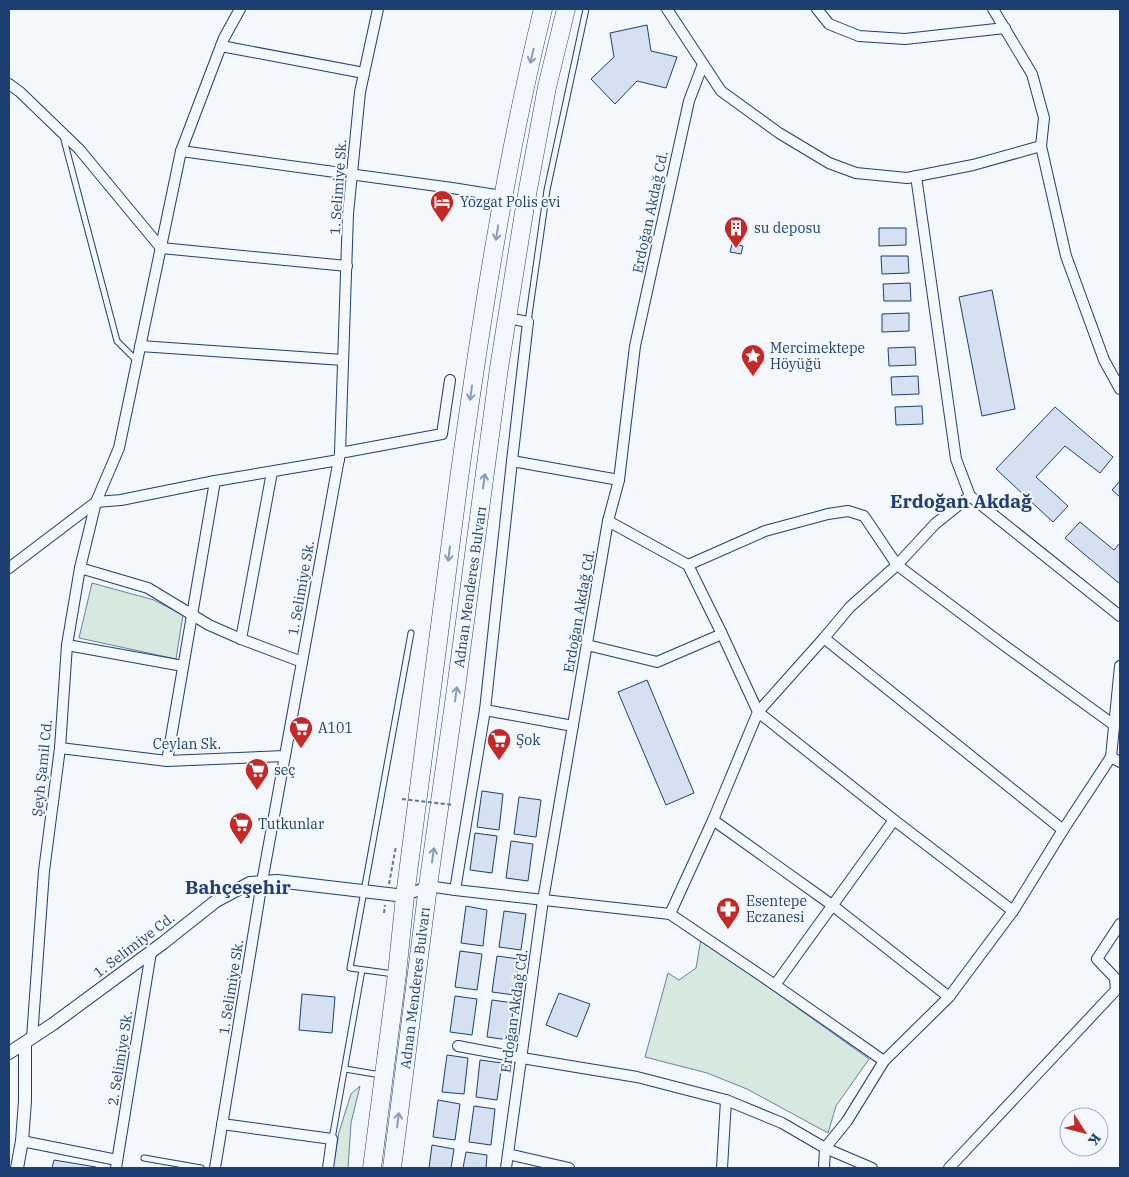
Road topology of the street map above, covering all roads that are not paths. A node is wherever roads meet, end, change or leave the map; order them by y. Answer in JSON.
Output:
{"nodes":[{"id":1,"x":240,"y":9,"type":"edge"},
{"id":2,"x":378,"y":9,"type":"edge"},
{"id":3,"x":544,"y":9,"type":"edge"},
{"id":4,"x":566,"y":9,"type":"edge"},
{"id":5,"x":586,"y":9,"type":"edge"},
{"id":6,"x":667,"y":9,"type":"edge"},
{"id":7,"x":817,"y":9,"type":"edge"},
{"id":8,"x":993,"y":9,"type":"edge"},
{"id":9,"x":1005,"y":28,"type":"junction"},
{"id":10,"x":221,"y":46,"type":"junction"},
{"id":11,"x":703,"y":64,"type":"junction"},
{"id":12,"x":364,"y":73,"type":"junction"},
{"id":13,"x":9,"y":84,"type":"edge"},
{"id":14,"x":62,"y":133,"type":"junction"},
{"id":15,"x":1041,"y":146,"type":"junction"},
{"id":16,"x":181,"y":151,"type":"junction"},
{"id":17,"x":352,"y":174,"type":"junction"},
{"id":18,"x":916,"y":176,"type":"junction"},
{"id":19,"x":502,"y":196,"type":"junction"},
{"id":20,"x":161,"y":248,"type":"junction"},
{"id":21,"x":347,"y":266,"type":"junction"},
{"id":22,"x":507,"y":318,"type":"junction"},
{"id":23,"x":528,"y":322,"type":"junction"},
{"id":24,"x":140,"y":346,"type":"junction"},
{"id":25,"x":344,"y":360,"type":"junction"},
{"id":26,"x":137,"y":361,"type":"junction"},
{"id":27,"x":450,"y":380,"type":"dead end"},
{"id":28,"x":1120,"y":389,"type":"edge"},
{"id":29,"x":339,"y":456,"type":"junction"},
{"id":30,"x":512,"y":460,"type":"junction"},
{"id":31,"x":272,"y":472,"type":"junction"},
{"id":32,"x":619,"y":480,"type":"junction"},
{"id":33,"x":215,"y":481,"type":"junction"},
{"id":34,"x":970,"y":496,"type":"junction"},
{"id":35,"x":96,"y":502,"type":"junction"},
{"id":36,"x":608,"y":521,"type":"junction"},
{"id":37,"x":688,"y":565,"type":"junction"},
{"id":38,"x":897,"y":565,"type":"junction"},
{"id":39,"x":9,"y":568,"type":"edge"},
{"id":40,"x":80,"y":568,"type":"junction"},
{"id":41,"x":192,"y":614,"type":"junction"},
{"id":42,"x":1120,"y":616,"type":"edge"},
{"id":43,"x":411,"y":633,"type":"dead end"},
{"id":44,"x":722,"y":634,"type":"junction"},
{"id":45,"x":824,"y":638,"type":"junction"},
{"id":46,"x":241,"y":639,"type":"junction"},
{"id":47,"x":67,"y":645,"type":"junction"},
{"id":48,"x":587,"y":645,"type":"junction"},
{"id":49,"x":302,"y":662,"type":"junction"},
{"id":50,"x":183,"y":666,"type":"junction"},
{"id":51,"x":1120,"y":666,"type":"edge"},
{"id":52,"x":485,"y":710,"type":"junction"},
{"id":53,"x":758,"y":712,"type":"junction"},
{"id":54,"x":1114,"y":725,"type":"junction"},
{"id":55,"x":573,"y":726,"type":"junction"},
{"id":56,"x":60,"y":748,"type":"junction"},
{"id":57,"x":285,"y":756,"type":"junction"},
{"id":58,"x":1116,"y":759,"type":"edge"},
{"id":59,"x":167,"y":761,"type":"junction"},
{"id":60,"x":713,"y":820,"type":"junction"},
{"id":61,"x":894,"y":820,"type":"junction"},
{"id":62,"x":1063,"y":830,"type":"junction"},
{"id":63,"x":262,"y":882,"type":"junction"},
{"id":64,"x":428,"y":886,"type":"junction"},
{"id":65,"x":455,"y":890,"type":"junction"},
{"id":66,"x":364,"y":891,"type":"junction"},
{"id":67,"x":396,"y":895,"type":"junction"},
{"id":68,"x":543,"y":900,"type":"junction"},
{"id":69,"x":832,"y":905,"type":"junction"},
{"id":70,"x":1013,"y":911,"type":"junction"},
{"id":71,"x":670,"y":914,"type":"junction"},
{"id":72,"x":1120,"y":924,"type":"edge"},
{"id":73,"x":151,"y":952,"type":"junction"},
{"id":74,"x":362,"y":970,"type":"junction"},
{"id":75,"x":397,"y":974,"type":"junction"},
{"id":76,"x":775,"y":985,"type":"junction"},
{"id":77,"x":949,"y":997,"type":"junction"},
{"id":78,"x":29,"y":1041,"type":"junction"},
{"id":79,"x":458,"y":1046,"type":"dead end"},
{"id":80,"x":9,"y":1053,"type":"edge"},
{"id":81,"x":522,"y":1058,"type":"junction"},
{"id":82,"x":884,"y":1061,"type":"junction"},
{"id":83,"x":344,"y":1069,"type":"junction"},
{"id":84,"x":384,"y":1075,"type":"junction"},
{"id":85,"x":726,"y":1100,"type":"junction"},
{"id":86,"x":222,"y":1124,"type":"junction"},
{"id":87,"x":332,"y":1139,"type":"junction"},
{"id":88,"x":22,"y":1141,"type":"junction"},
{"id":89,"x":825,"y":1148,"type":"junction"},
{"id":90,"x":508,"y":1154,"type":"junction"},
{"id":91,"x":144,"y":1158,"type":"dead end"},
{"id":92,"x":116,"y":1164,"type":"edge"},
{"id":93,"x":17,"y":1168,"type":"edge"},
{"id":94,"x":200,"y":1168,"type":"edge"},
{"id":95,"x":215,"y":1168,"type":"edge"},
{"id":96,"x":328,"y":1168,"type":"edge"},
{"id":97,"x":372,"y":1168,"type":"edge"},
{"id":98,"x":392,"y":1168,"type":"edge"},
{"id":99,"x":506,"y":1168,"type":"edge"},
{"id":100,"x":569,"y":1168,"type":"edge"},
{"id":101,"x":722,"y":1168,"type":"edge"},
{"id":102,"x":824,"y":1168,"type":"edge"},
{"id":103,"x":872,"y":1168,"type":"edge"},
{"id":104,"x":949,"y":1168,"type":"edge"}],
"edges":[{"from":1,"to":10,"type":"street","name":"Şeyh Şamil Cd."},
{"from":2,"to":12,"type":"street","name":"1. Selimiye Sk."},
{"from":3,"to":19,"type":"highway","name":"Adnan Menderes Bulvarı","one_way":true},
{"from":4,"to":22,"type":"highway","name":"Adnan Menderes Bulvarı"},
{"from":5,"to":23,"type":"lane"},
{"from":6,"to":11,"type":"street"},
{"from":7,"to":9,"type":"street"},
{"from":8,"to":9,"type":"street"},
{"from":9,"to":15,"type":"street"},
{"from":10,"to":12,"type":"street"},
{"from":10,"to":16,"type":"street","name":"Şeyh Şamil Cd."},
{"from":11,"to":18,"type":"street"},
{"from":11,"to":32,"type":"street","name":"Erdoğan Akdağ Cd."},
{"from":12,"to":17,"type":"street","name":"1. Selimiye Sk."},
{"from":13,"to":14,"type":"street"},
{"from":14,"to":20,"type":"street"},
{"from":14,"to":26,"type":"lane"},
{"from":15,"to":18,"type":"street"},
{"from":15,"to":28,"type":"street"},
{"from":16,"to":17,"type":"street"},
{"from":16,"to":20,"type":"street","name":"Şeyh Şamil Cd."},
{"from":17,"to":19,"type":"street"},
{"from":17,"to":21,"type":"street","name":"1. Selimiye Sk."},
{"from":18,"to":34,"type":"street"},
{"from":19,"to":67,"type":"highway","name":"Adnan Menderes Bulvarı","one_way":true},
{"from":20,"to":21,"type":"street"},
{"from":20,"to":24,"type":"street","name":"Şeyh Şamil Cd."},
{"from":21,"to":25,"type":"street","name":"1. Selimiye Sk."},
{"from":22,"to":23,"type":"street"},
{"from":64,"to":22,"type":"highway","name":"Adnan Menderes Bulvarı","one_way":true},
{"from":23,"to":30,"type":"street"},
{"from":24,"to":25,"type":"street"},
{"from":24,"to":26,"type":"street","name":"Şeyh Şamil Cd."},
{"from":25,"to":29,"type":"street","name":"1. Selimiye Sk."},
{"from":26,"to":35,"type":"street","name":"Şeyh Şamil Cd."},
{"from":27,"to":29,"type":"street"},
{"from":29,"to":31,"type":"street"},
{"from":29,"to":49,"type":"street","name":"1. Selimiye Sk."},
{"from":30,"to":32,"type":"street"},
{"from":30,"to":52,"type":"street"},
{"from":31,"to":33,"type":"street"},
{"from":31,"to":46,"type":"street"},
{"from":32,"to":36,"type":"street","name":"Erdoğan Akdağ Cd."},
{"from":33,"to":35,"type":"street"},
{"from":33,"to":41,"type":"street"},
{"from":34,"to":38,"type":"street"},
{"from":34,"to":42,"type":"street"},
{"from":35,"to":39,"type":"street"},
{"from":35,"to":40,"type":"street","name":"Şeyh Şamil Cd."},
{"from":36,"to":37,"type":"street"},
{"from":36,"to":48,"type":"street","name":"Erdoğan Akdağ Cd."},
{"from":37,"to":38,"type":"street"},
{"from":37,"to":44,"type":"street"},
{"from":38,"to":45,"type":"street"},
{"from":38,"to":54,"type":"street"},
{"from":40,"to":41,"type":"street"},
{"from":40,"to":47,"type":"street","name":"Şeyh Şamil Cd."},
{"from":41,"to":46,"type":"street"},
{"from":41,"to":50,"type":"street"},
{"from":43,"to":66,"type":"lane"},
{"from":44,"to":48,"type":"street"},
{"from":44,"to":53,"type":"street"},
{"from":45,"to":53,"type":"street"},
{"from":45,"to":62,"type":"street"},
{"from":46,"to":49,"type":"street"},
{"from":47,"to":50,"type":"street"},
{"from":47,"to":56,"type":"street","name":"Şeyh Şamil Cd."},
{"from":48,"to":55,"type":"street","name":"Erdoğan Akdağ Cd."},
{"from":49,"to":57,"type":"street","name":"1. Selimiye Sk."},
{"from":50,"to":59,"type":"street"},
{"from":51,"to":54,"type":"street"},
{"from":52,"to":55,"type":"street"},
{"from":52,"to":65,"type":"street"},
{"from":53,"to":60,"type":"street"},
{"from":53,"to":61,"type":"street"},
{"from":54,"to":58,"type":"street"},
{"from":55,"to":68,"type":"street","name":"Erdoğan Akdağ Cd."},
{"from":56,"to":59,"type":"street","name":"Ceylan Sk."},
{"from":56,"to":78,"type":"street","name":"Şeyh Şamil Cd."},
{"from":57,"to":59,"type":"street","name":"Ceylan Sk."},
{"from":57,"to":63,"type":"street","name":"1. Selimiye Sk."},
{"from":58,"to":62,"type":"street"},
{"from":60,"to":69,"type":"street"},
{"from":60,"to":71,"type":"street"},
{"from":61,"to":69,"type":"street"},
{"from":61,"to":70,"type":"street"},
{"from":62,"to":70,"type":"street"},
{"from":63,"to":66,"type":"street","name":"1. Selimiye Cd."},
{"from":63,"to":73,"type":"street","name":"1. Selimiye Cd."},
{"from":63,"to":86,"type":"street","name":"1. Selimiye Sk."},
{"from":64,"to":65,"type":"street"},
{"from":64,"to":67,"type":"street"},
{"from":98,"to":64,"type":"highway","name":"Adnan Menderes Bulvarı","one_way":true},
{"from":65,"to":68,"type":"street"},
{"from":66,"to":67,"type":"street","name":"1. Selimiye Cd."},
{"from":66,"to":74,"type":"lane"},
{"from":67,"to":75,"type":"highway","name":"Adnan Menderes Bulvarı"},
{"from":68,"to":71,"type":"street"},
{"from":68,"to":81,"type":"street","name":"Erdoğan Akdağ Cd."},
{"from":69,"to":76,"type":"street"},
{"from":69,"to":77,"type":"street"},
{"from":70,"to":77,"type":"street"},
{"from":71,"to":76,"type":"street"},
{"from":72,"to":104,"type":"street"},
{"from":73,"to":78,"type":"street","name":"1. Selimiye Cd."},
{"from":73,"to":92,"type":"street","name":"2. Selimiye Sk."},
{"from":74,"to":75,"type":"lane"},
{"from":74,"to":83,"type":"lane"},
{"from":75,"to":84,"type":"highway","name":"Adnan Menderes Bulvarı"},
{"from":76,"to":82,"type":"street"},
{"from":77,"to":82,"type":"street"},
{"from":78,"to":80,"type":"street","name":"1. Selimiye Cd."},
{"from":78,"to":88,"type":"street"},
{"from":79,"to":81,"type":"street"},
{"from":81,"to":85,"type":"street"},
{"from":81,"to":90,"type":"street","name":"Erdoğan Akdağ Cd."},
{"from":82,"to":89,"type":"street"},
{"from":83,"to":84,"type":"lane"},
{"from":83,"to":87,"type":"lane"},
{"from":84,"to":97,"type":"highway","name":"Adnan Menderes Bulvarı"},
{"from":85,"to":89,"type":"street"},
{"from":85,"to":101,"type":"street"},
{"from":86,"to":87,"type":"street"},
{"from":86,"to":95,"type":"street","name":"1. Selimiye Sk."},
{"from":87,"to":96,"type":"street"},
{"from":88,"to":92,"type":"street"},
{"from":88,"to":93,"type":"street"},
{"from":89,"to":102,"type":"street"},
{"from":89,"to":103,"type":"street"},
{"from":90,"to":99,"type":"street","name":"Erdoğan Akdağ Cd."},
{"from":90,"to":100,"type":"street"},
{"from":91,"to":94,"type":"lane"}]}
